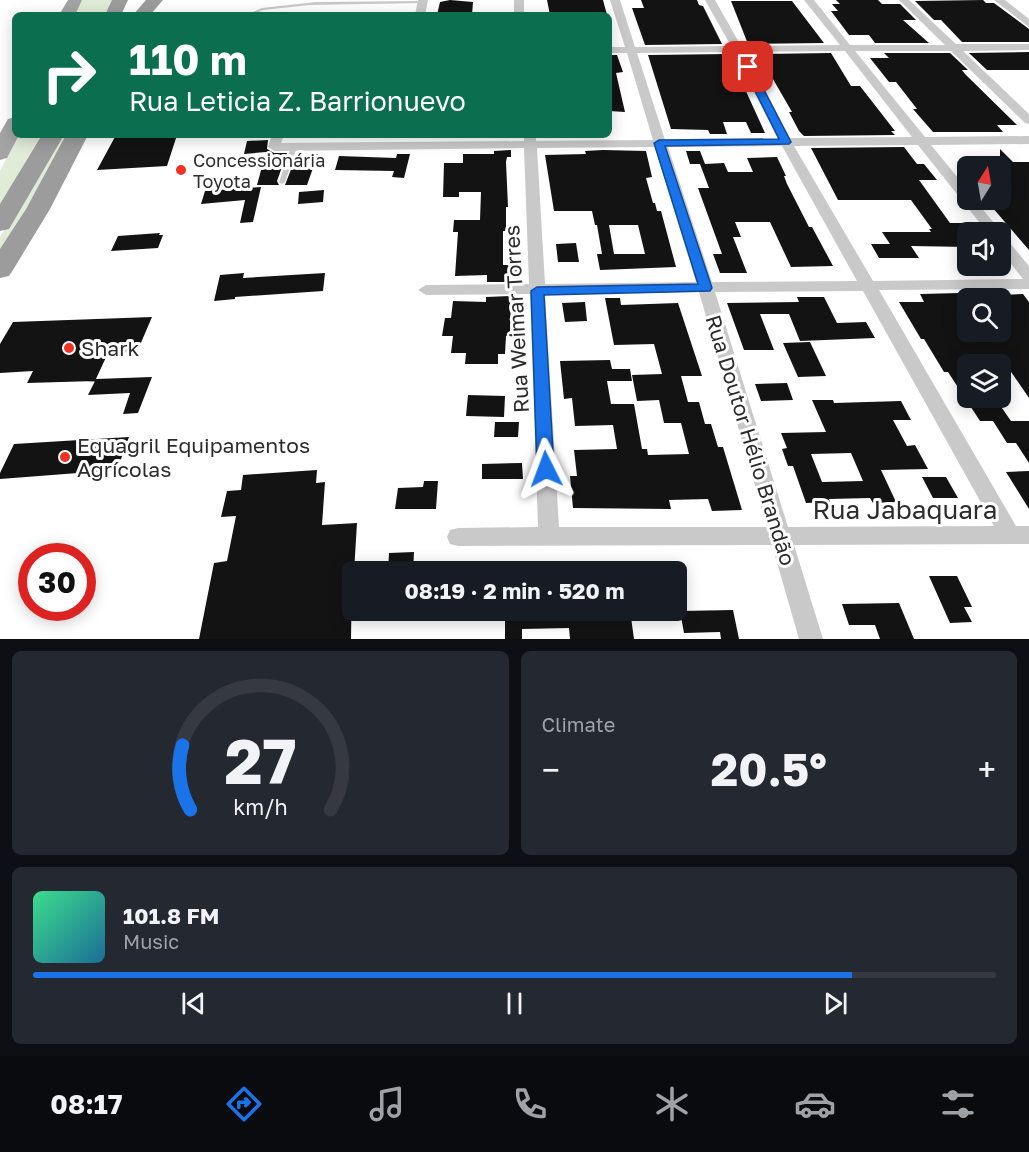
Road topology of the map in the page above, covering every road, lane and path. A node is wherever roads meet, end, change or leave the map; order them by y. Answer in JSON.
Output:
{"nodes":[{"id":1,"x":155,"y":0,"type":"edge"},
{"id":2,"x":321,"y":0,"type":"edge"},
{"id":3,"x":615,"y":0,"type":"edge"},
{"id":4,"x":710,"y":0,"type":"edge"},
{"id":5,"x":809,"y":0,"type":"edge"},
{"id":6,"x":904,"y":0,"type":"edge"},
{"id":7,"x":999,"y":0,"type":"edge"},
{"id":8,"x":422,"y":1,"type":"edge"},
{"id":9,"x":312,"y":4,"type":"junction"},
{"id":10,"x":144,"y":12,"type":"edge"},
{"id":11,"x":255,"y":12,"type":"edge"},
{"id":12,"x":1029,"y":24,"type":"edge"},
{"id":13,"x":1029,"y":46,"type":"edge"},
{"id":14,"x":847,"y":48,"type":"junction"},
{"id":15,"x":954,"y":48,"type":"junction"},
{"id":16,"x":631,"y":49,"type":"junction"},
{"id":17,"x":738,"y":49,"type":"junction"},
{"id":18,"x":612,"y":50,"type":"edge"},
{"id":19,"x":1029,"y":120,"type":"edge"},
{"id":20,"x":8,"y":133,"type":"edge"},
{"id":21,"x":51,"y":138,"type":"edge"},
{"id":22,"x":75,"y":138,"type":"edge"},
{"id":23,"x":530,"y":139,"type":"edge"},
{"id":24,"x":401,"y":140,"type":"edge"},
{"id":25,"x":1029,"y":140,"type":"edge"},
{"id":26,"x":276,"y":141,"type":"edge"},
{"id":27,"x":921,"y":141,"type":"junction"},
{"id":28,"x":786,"y":142,"type":"junction"},
{"id":29,"x":659,"y":143,"type":"junction"},
{"id":30,"x":294,"y":147,"type":"junction"},
{"id":31,"x":0,"y":154,"type":"edge"},
{"id":32,"x":282,"y":182,"type":"dead end"},
{"id":33,"x":957,"y":185,"type":"edge"},
{"id":34,"x":977,"y":210,"type":"edge"},
{"id":35,"x":986,"y":222,"type":"edge"},
{"id":36,"x":0,"y":224,"type":"edge"},
{"id":37,"x":1011,"y":254,"type":"edge"},
{"id":38,"x":0,"y":270,"type":"edge"},
{"id":39,"x":1029,"y":276,"type":"edge"},
{"id":40,"x":1029,"y":284,"type":"edge"},
{"id":41,"x":869,"y":286,"type":"junction"},
{"id":42,"x":706,"y":288,"type":"junction"},
{"id":43,"x":426,"y":290,"type":"dead end"},
{"id":44,"x":537,"y":291,"type":"junction"},
{"id":45,"x":1020,"y":535,"type":"edge"},
{"id":46,"x":549,"y":536,"type":"junction"},
{"id":47,"x":458,"y":537,"type":"dead end"},
{"id":48,"x":781,"y":537,"type":"junction"},
{"id":49,"x":811,"y":639,"type":"edge"}],
"edges":[{"from":1,"to":10,"type":"highway"},
{"from":2,"to":9,"type":"lane"},
{"from":3,"to":16,"type":"street","name":"Rua Doutor Hélio Brandão"},
{"from":4,"to":17,"type":"street"},
{"from":5,"to":14,"type":"street"},
{"from":6,"to":15,"type":"street"},
{"from":7,"to":12,"type":"street"},
{"from":8,"to":9,"type":"lane"},
{"from":9,"to":11,"type":"lane"},
{"from":13,"to":15,"type":"street"},
{"from":14,"to":15,"type":"street"},
{"from":14,"to":17,"type":"street"},
{"from":14,"to":27,"type":"street"},
{"from":15,"to":19,"type":"street"},
{"from":16,"to":17,"type":"street"},
{"from":16,"to":18,"type":"street"},
{"from":16,"to":29,"type":"street","name":"Rua Doutor Hélio Brandão"},
{"from":17,"to":28,"type":"street"},
{"from":20,"to":31,"type":"main road"},
{"from":21,"to":36,"type":"highway"},
{"from":22,"to":38,"type":"highway"},
{"from":23,"to":24,"type":"street"},
{"from":23,"to":29,"type":"street"},
{"from":23,"to":44,"type":"street","name":"Rua Weimar Torres"},
{"from":24,"to":30,"type":"street"},
{"from":25,"to":27,"type":"street"},
{"from":26,"to":30,"type":"street"},
{"from":27,"to":28,"type":"street"},
{"from":27,"to":33,"type":"street"},
{"from":28,"to":29,"type":"street"},
{"from":28,"to":41,"type":"street"},
{"from":29,"to":42,"type":"street","name":"Rua Doutor Hélio Brandão"},
{"from":30,"to":32,"type":"lane"},
{"from":34,"to":35,"type":"street"},
{"from":37,"to":39,"type":"street"},
{"from":40,"to":41,"type":"street"},
{"from":41,"to":42,"type":"street"},
{"from":41,"to":45,"type":"street"},
{"from":42,"to":44,"type":"street"},
{"from":42,"to":48,"type":"street","name":"Rua Doutor Hélio Brandão"},
{"from":43,"to":44,"type":"street"},
{"from":44,"to":46,"type":"street","name":"Rua Weimar Torres"},
{"from":45,"to":48,"type":"street","name":"Rua Jabaquara"},
{"from":46,"to":47,"type":"street","name":"Rua Jabaquara"},
{"from":46,"to":48,"type":"street","name":"Rua Jabaquara"},
{"from":48,"to":49,"type":"street","name":"Rua Doutor Hélio Brandão"}]}
